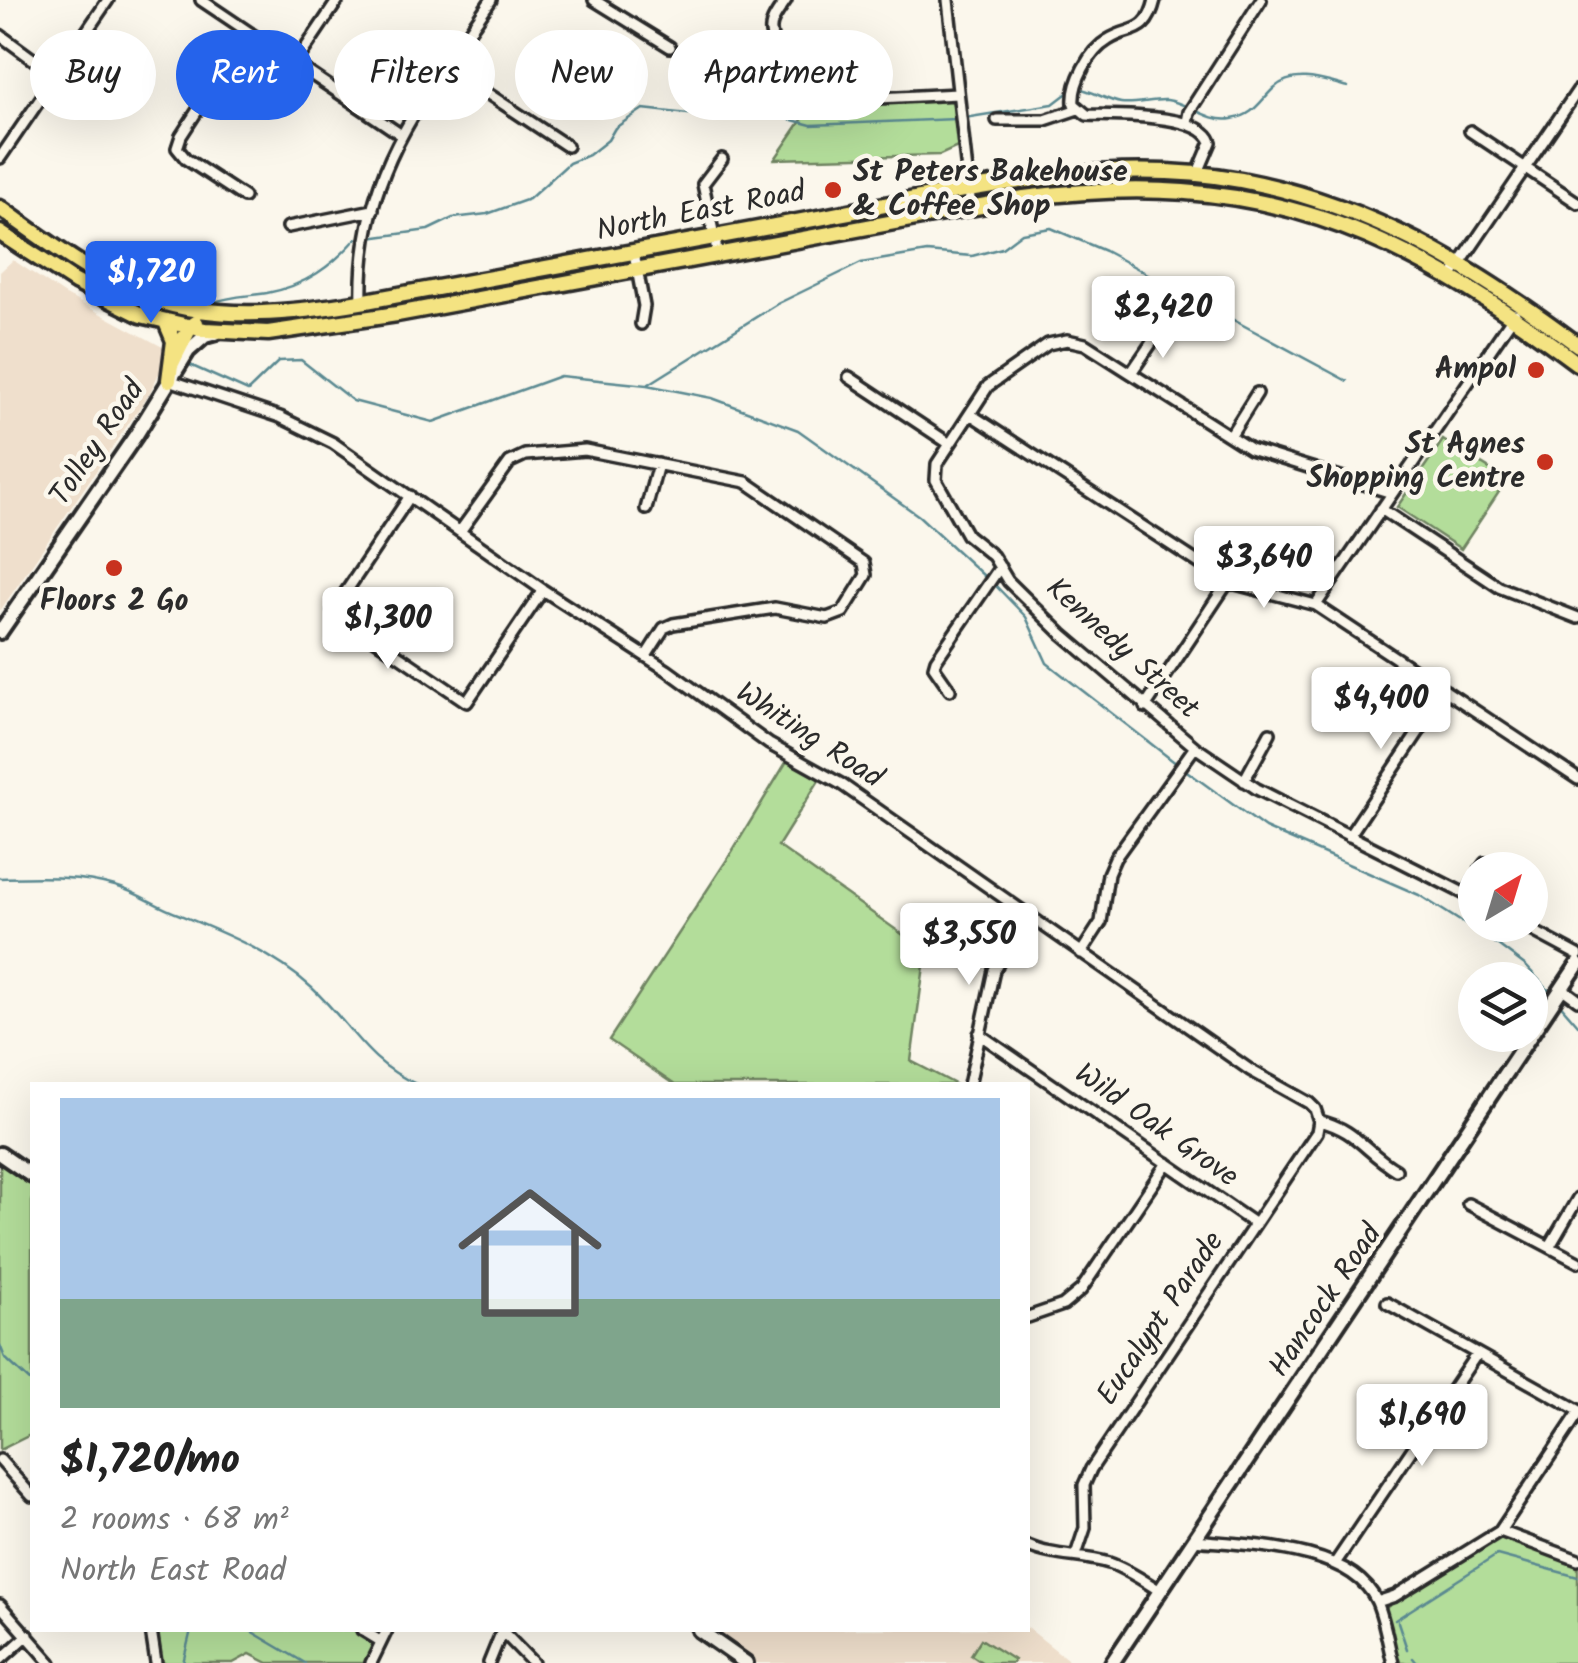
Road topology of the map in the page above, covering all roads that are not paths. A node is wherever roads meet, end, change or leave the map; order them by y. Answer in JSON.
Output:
{"nodes":[{"id":1,"x":108,"y":0,"type":"edge"},
{"id":2,"x":201,"y":0,"type":"edge"},
{"id":3,"x":338,"y":0,"type":"edge"},
{"id":4,"x":491,"y":0,"type":"edge"},
{"id":5,"x":594,"y":0,"type":"edge"},
{"id":6,"x":786,"y":0,"type":"edge"},
{"id":7,"x":948,"y":0,"type":"edge"},
{"id":8,"x":1155,"y":0,"type":"edge"},
{"id":9,"x":1261,"y":0,"type":"edge"},
{"id":10,"x":87,"y":30,"type":"edge"},
{"id":11,"x":245,"y":30,"type":"edge"},
{"id":12,"x":471,"y":30,"type":"edge"},
{"id":13,"x":0,"y":35,"type":"edge"},
{"id":14,"x":314,"y":36,"type":"edge"},
{"id":15,"x":668,"y":47,"type":"edge"},
{"id":16,"x":30,"y":57,"type":"edge"},
{"id":17,"x":314,"y":77,"type":"edge"},
{"id":18,"x":1578,"y":90,"type":"edge"},
{"id":19,"x":958,"y":94,"type":"junction"},
{"id":20,"x":495,"y":98,"type":"edge"},
{"id":21,"x":1078,"y":109,"type":"junction"},
{"id":22,"x":1190,"y":113,"type":"junction"},
{"id":23,"x":30,"y":114,"type":"edge"},
{"id":24,"x":191,"y":120,"type":"edge"},
{"id":25,"x":409,"y":120,"type":"edge"},
{"id":26,"x":997,"y":120,"type":"dead end"},
{"id":27,"x":1470,"y":131,"type":"dead end"},
{"id":28,"x":400,"y":134,"type":"junction"},
{"id":29,"x":568,"y":146,"type":"dead end"},
{"id":30,"x":0,"y":158,"type":"edge"},
{"id":31,"x":722,"y":159,"type":"dead end"},
{"id":32,"x":1524,"y":168,"type":"junction"},
{"id":33,"x":1197,"y":175,"type":"junction"},
{"id":34,"x":969,"y":190,"type":"junction"},
{"id":35,"x":244,"y":198,"type":"dead end"},
{"id":36,"x":1578,"y":203,"type":"edge"},
{"id":37,"x":0,"y":208,"type":"edge"},
{"id":38,"x":971,"y":208,"type":"junction"},
{"id":39,"x":373,"y":210,"type":"junction"},
{"id":40,"x":288,"y":227,"type":"dead end"},
{"id":41,"x":0,"y":233,"type":"edge"},
{"id":42,"x":714,"y":238,"type":"junction"},
{"id":43,"x":634,"y":253,"type":"junction"},
{"id":44,"x":718,"y":255,"type":"junction"},
{"id":45,"x":1460,"y":262,"type":"junction"},
{"id":46,"x":638,"y":269,"type":"junction"},
{"id":47,"x":1450,"y":277,"type":"junction"},
{"id":48,"x":140,"y":294,"type":"junction"},
{"id":49,"x":362,"y":302,"type":"junction"},
{"id":50,"x":1522,"y":303,"type":"junction"},
{"id":51,"x":221,"y":312,"type":"junction"},
{"id":52,"x":397,"y":314,"type":"junction"},
{"id":53,"x":1512,"y":317,"type":"junction"},
{"id":54,"x":166,"y":322,"type":"junction"},
{"id":55,"x":345,"y":323,"type":"junction"},
{"id":56,"x":641,"y":324,"type":"dead end"},
{"id":57,"x":1163,"y":326,"type":"dead end"},
{"id":58,"x":190,"y":328,"type":"junction"},
{"id":59,"x":225,"y":333,"type":"junction"},
{"id":60,"x":1578,"y":345,"type":"edge"},
{"id":61,"x":188,"y":351,"type":"junction"},
{"id":62,"x":171,"y":364,"type":"junction"},
{"id":63,"x":1578,"y":364,"type":"edge"},
{"id":64,"x":1131,"y":373,"type":"junction"},
{"id":65,"x":849,"y":377,"type":"dead end"},
{"id":66,"x":169,"y":380,"type":"junction"},
{"id":67,"x":1258,"y":393,"type":"dead end"},
{"id":68,"x":970,"y":414,"type":"junction"},
{"id":69,"x":1230,"y":436,"type":"junction"},
{"id":70,"x":950,"y":444,"type":"junction"},
{"id":71,"x":658,"y":464,"type":"junction"},
{"id":72,"x":1392,"y":494,"type":"junction"},
{"id":73,"x":410,"y":496,"type":"junction"},
{"id":74,"x":646,"y":509,"type":"dead end"},
{"id":75,"x":1382,"y":509,"type":"junction"},
{"id":76,"x":461,"y":530,"type":"junction"},
{"id":77,"x":1000,"y":567,"type":"junction"},
{"id":78,"x":1228,"y":582,"type":"junction"},
{"id":79,"x":543,"y":590,"type":"junction"},
{"id":80,"x":1316,"y":605,"type":"junction"},
{"id":81,"x":1578,"y":618,"type":"edge"},
{"id":82,"x":0,"y":632,"type":"edge"},
{"id":83,"x":646,"y":656,"type":"junction"},
{"id":84,"x":950,"y":690,"type":"dead end"},
{"id":85,"x":1446,"y":690,"type":"junction"},
{"id":86,"x":1144,"y":706,"type":"junction"},
{"id":87,"x":1270,"y":733,"type":"dead end"},
{"id":88,"x":1195,"y":747,"type":"junction"},
{"id":89,"x":1578,"y":779,"type":"edge"},
{"id":90,"x":1244,"y":780,"type":"junction"},
{"id":91,"x":1349,"y":836,"type":"junction"},
{"id":92,"x":1458,"y":890,"type":"edge"},
{"id":93,"x":1029,"y":916,"type":"junction"},
{"id":94,"x":1548,"y":939,"type":"edge"},
{"id":95,"x":1080,"y":954,"type":"junction"},
{"id":96,"x":1578,"y":956,"type":"edge"},
{"id":97,"x":1578,"y":964,"type":"edge"},
{"id":98,"x":1558,"y":996,"type":"junction"},
{"id":99,"x":1578,"y":1000,"type":"edge"},
{"id":100,"x":979,"y":1034,"type":"junction"},
{"id":101,"x":970,"y":1082,"type":"edge"},
{"id":102,"x":1319,"y":1121,"type":"junction"},
{"id":103,"x":0,"y":1154,"type":"edge"},
{"id":104,"x":1167,"y":1164,"type":"junction"},
{"id":105,"x":1396,"y":1170,"type":"dead end"},
{"id":106,"x":30,"y":1175,"type":"edge"},
{"id":107,"x":1578,"y":1198,"type":"edge"},
{"id":108,"x":1468,"y":1204,"type":"dead end"},
{"id":109,"x":1254,"y":1224,"type":"junction"},
{"id":110,"x":1550,"y":1246,"type":"junction"},
{"id":111,"x":1578,"y":1262,"type":"edge"},
{"id":112,"x":1388,"y":1304,"type":"dead end"},
{"id":113,"x":1030,"y":1316,"type":"edge"},
{"id":114,"x":1476,"y":1355,"type":"junction"},
{"id":115,"x":1578,"y":1412,"type":"edge"},
{"id":116,"x":0,"y":1460,"type":"edge"},
{"id":117,"x":30,"y":1494,"type":"edge"},
{"id":118,"x":1500,"y":1530,"type":"junction"},
{"id":119,"x":1194,"y":1540,"type":"junction"},
{"id":120,"x":1030,"y":1547,"type":"edge"},
{"id":121,"x":1076,"y":1555,"type":"junction"},
{"id":122,"x":1578,"y":1560,"type":"edge"},
{"id":123,"x":1336,"y":1562,"type":"junction"},
{"id":124,"x":1160,"y":1591,"type":"junction"},
{"id":125,"x":1377,"y":1602,"type":"junction"},
{"id":126,"x":0,"y":1604,"type":"edge"},
{"id":127,"x":150,"y":1632,"type":"edge"},
{"id":128,"x":365,"y":1632,"type":"edge"},
{"id":129,"x":386,"y":1632,"type":"edge"},
{"id":130,"x":502,"y":1632,"type":"edge"},
{"id":131,"x":503,"y":1632,"type":"edge"},
{"id":132,"x":701,"y":1632,"type":"edge"},
{"id":133,"x":28,"y":1636,"type":"junction"},
{"id":134,"x":380,"y":1641,"type":"junction"},
{"id":135,"x":0,"y":1660,"type":"edge"},
{"id":136,"x":51,"y":1663,"type":"edge"},
{"id":137,"x":156,"y":1663,"type":"edge"},
{"id":138,"x":370,"y":1663,"type":"edge"},
{"id":139,"x":489,"y":1663,"type":"edge"},
{"id":140,"x":532,"y":1663,"type":"edge"},
{"id":141,"x":746,"y":1663,"type":"edge"},
{"id":142,"x":1112,"y":1663,"type":"edge"},
{"id":143,"x":1393,"y":1663,"type":"edge"}],
"edges":[{"from":1,"to":10,"type":"street"},
{"from":2,"to":11,"type":"street"},
{"from":3,"to":14,"type":"street"},
{"from":4,"to":12,"type":"street"},
{"from":5,"to":15,"type":"street"},
{"from":6,"to":19,"type":"street"},
{"from":7,"to":19,"type":"street"},
{"from":8,"to":21,"type":"street"},
{"from":9,"to":22,"type":"street"},
{"from":13,"to":16,"type":"street"},
{"from":17,"to":28,"type":"street"},
{"from":18,"to":32,"type":"street"},
{"from":19,"to":34,"type":"street"},
{"from":20,"to":29,"type":"street"},
{"from":21,"to":22,"type":"street"},
{"from":21,"to":26,"type":"street"},
{"from":22,"to":33,"type":"street"},
{"from":23,"to":30,"type":"street"},
{"from":24,"to":35,"type":"street"},
{"from":25,"to":28,"type":"street"},
{"from":27,"to":32,"type":"street"},
{"from":28,"to":39,"type":"street"},
{"from":31,"to":42,"type":"street"},
{"from":32,"to":36,"type":"street"},
{"from":32,"to":45,"type":"street"},
{"from":33,"to":34,"type":"main road","name":"North East Road"},
{"from":33,"to":45,"type":"main road","name":"North East Road"},
{"from":34,"to":38,"type":"street"},
{"from":34,"to":42,"type":"main road","name":"North East Road"},
{"from":37,"to":48,"type":"main road","name":"North East Road"},
{"from":38,"to":44,"type":"main road","name":"North East Road"},
{"from":38,"to":47,"type":"main road","name":"North East Road"},
{"from":39,"to":40,"type":"street"},
{"from":39,"to":49,"type":"street"},
{"from":41,"to":54,"type":"main road","name":"North East Road"},
{"from":42,"to":43,"type":"main road","name":"North East Road"},
{"from":42,"to":44,"type":"street"},
{"from":43,"to":46,"type":"street"},
{"from":43,"to":49,"type":"main road","name":"North East Road"},
{"from":44,"to":46,"type":"main road","name":"North East Road"},
{"from":45,"to":47,"type":"street"},
{"from":45,"to":50,"type":"main road","name":"North East Road"},
{"from":46,"to":52,"type":"main road","name":"North East Road"},
{"from":46,"to":56,"type":"street"},
{"from":47,"to":53,"type":"main road","name":"North East Road"},
{"from":48,"to":51,"type":"main road","name":"North East Road"},
{"from":48,"to":58,"type":"main road"},
{"from":49,"to":51,"type":"main road","name":"North East Road"},
{"from":49,"to":52,"type":"main road"},
{"from":49,"to":55,"type":"main road"},
{"from":50,"to":53,"type":"street"},
{"from":50,"to":60,"type":"main road","name":"North East Road"},
{"from":51,"to":58,"type":"main road"},
{"from":52,"to":55,"type":"main road","name":"North East Road"},
{"from":53,"to":63,"type":"main road","name":"North East Road"},
{"from":53,"to":72,"type":"street"},
{"from":54,"to":58,"type":"main road","name":"North East Road"},
{"from":54,"to":62,"type":"main road"},
{"from":55,"to":59,"type":"main road","name":"North East Road"},
{"from":57,"to":64,"type":"street"},
{"from":58,"to":59,"type":"main road","name":"North East Road"},
{"from":58,"to":61,"type":"main road"},
{"from":58,"to":62,"type":"main road"},
{"from":59,"to":61,"type":"main road"},
{"from":61,"to":66,"type":"main road","name":"Tolley Road"},
{"from":62,"to":66,"type":"main road"},
{"from":64,"to":68,"type":"street","name":"Kennedy Street"},
{"from":64,"to":69,"type":"street"},
{"from":65,"to":70,"type":"street"},
{"from":66,"to":73,"type":"street","name":"Whiting Road"},
{"from":66,"to":82,"type":"main road","name":"Tolley Road"},
{"from":67,"to":69,"type":"street"},
{"from":68,"to":70,"type":"street","name":"Kennedy Street"},
{"from":68,"to":78,"type":"street"},
{"from":69,"to":72,"type":"street"},
{"from":70,"to":77,"type":"street","name":"Kennedy Street"},
{"from":71,"to":74,"type":"street"},
{"from":71,"to":76,"type":"street"},
{"from":71,"to":83,"type":"street"},
{"from":72,"to":75,"type":"street"},
{"from":73,"to":76,"type":"street","name":"Whiting Road"},
{"from":73,"to":79,"type":"street"},
{"from":75,"to":80,"type":"street"},
{"from":75,"to":81,"type":"street"},
{"from":76,"to":79,"type":"street","name":"Whiting Road"},
{"from":77,"to":84,"type":"street"},
{"from":77,"to":86,"type":"street","name":"Kennedy Street"},
{"from":78,"to":80,"type":"street"},
{"from":78,"to":86,"type":"street"},
{"from":79,"to":83,"type":"street","name":"Whiting Road"},
{"from":80,"to":85,"type":"street"},
{"from":83,"to":93,"type":"street","name":"Whiting Road"},
{"from":85,"to":89,"type":"street"},
{"from":85,"to":91,"type":"street"},
{"from":86,"to":88,"type":"street","name":"Kennedy Street"},
{"from":87,"to":90,"type":"street"},
{"from":88,"to":90,"type":"street","name":"Kennedy Street"},
{"from":88,"to":95,"type":"street"},
{"from":90,"to":91,"type":"street","name":"Kennedy Street"},
{"from":91,"to":92,"type":"street","name":"Kennedy Street"},
{"from":93,"to":95,"type":"street","name":"Whiting Road"},
{"from":93,"to":100,"type":"street"},
{"from":94,"to":96,"type":"street"},
{"from":95,"to":102,"type":"street","name":"Whiting Road"},
{"from":97,"to":98,"type":"main road","name":"Hancock Road"},
{"from":98,"to":99,"type":"street"},
{"from":98,"to":119,"type":"main road","name":"Hancock Road"},
{"from":100,"to":101,"type":"street"},
{"from":100,"to":104,"type":"street","name":"Wild Oak Grove"},
{"from":102,"to":105,"type":"street","name":"Whiting Road"},
{"from":102,"to":109,"type":"street","name":"Eucalypt Parade"},
{"from":103,"to":106,"type":"main road"},
{"from":104,"to":109,"type":"street","name":"Wild Oak Grove"},
{"from":104,"to":113,"type":"street"},
{"from":107,"to":110,"type":"street"},
{"from":108,"to":110,"type":"street"},
{"from":109,"to":121,"type":"street","name":"Eucalypt Parade"},
{"from":110,"to":111,"type":"street"},
{"from":112,"to":114,"type":"street"},
{"from":114,"to":115,"type":"street"},
{"from":114,"to":123,"type":"street"},
{"from":115,"to":118,"type":"street"},
{"from":116,"to":117,"type":"street"},
{"from":118,"to":122,"type":"street"},
{"from":118,"to":125,"type":"street"},
{"from":119,"to":123,"type":"street"},
{"from":119,"to":124,"type":"main road","name":"Hancock Road"},
{"from":120,"to":121,"type":"street"},
{"from":121,"to":124,"type":"street"},
{"from":123,"to":125,"type":"street"},
{"from":124,"to":142,"type":"main road","name":"Hancock Road"},
{"from":125,"to":143,"type":"street"},
{"from":126,"to":133,"type":"street"},
{"from":127,"to":137,"type":"street"},
{"from":128,"to":134,"type":"street"},
{"from":129,"to":134,"type":"street"},
{"from":130,"to":139,"type":"street"},
{"from":131,"to":140,"type":"street"},
{"from":132,"to":141,"type":"main road"},
{"from":133,"to":135,"type":"street"},
{"from":133,"to":136,"type":"street"},
{"from":134,"to":138,"type":"street"}]}
